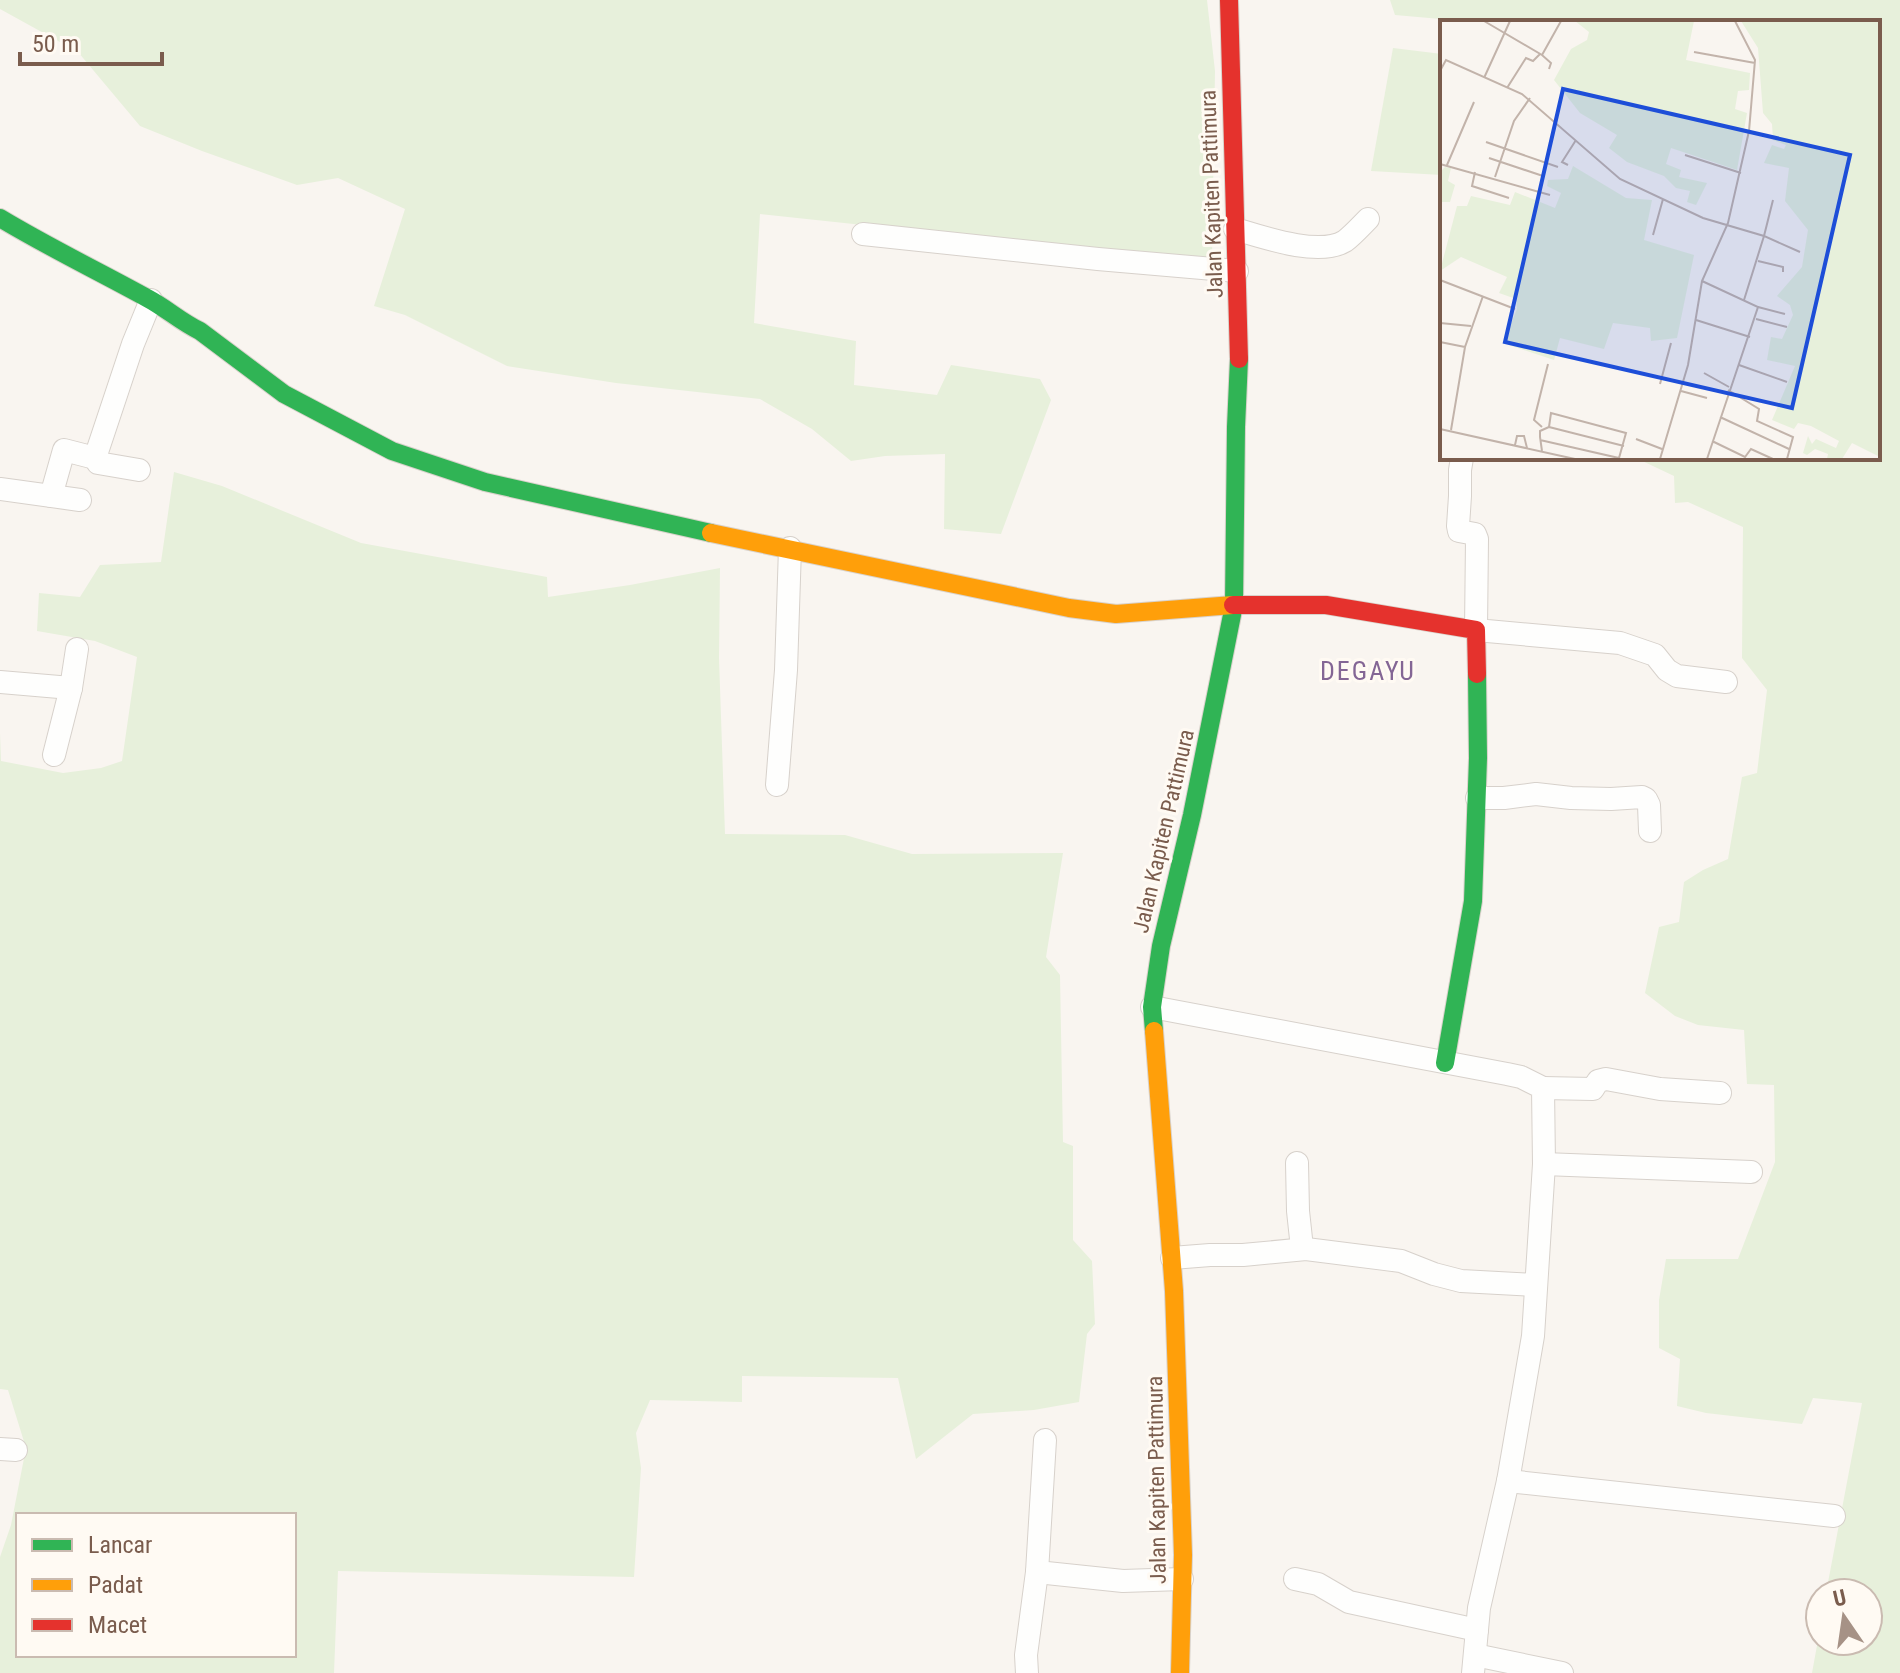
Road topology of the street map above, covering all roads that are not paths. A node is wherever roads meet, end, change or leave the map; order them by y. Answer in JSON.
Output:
{"nodes":[{"id":1,"x":1229,"y":0,"type":"edge"},
{"id":2,"x":0,"y":218,"type":"edge"},
{"id":3,"x":1368,"y":219,"type":"dead end"},
{"id":4,"x":1235,"y":229,"type":"junction"},
{"id":5,"x":863,"y":234,"type":"dead end"},
{"id":6,"x":1237,"y":271,"type":"junction"},
{"id":7,"x":151,"y":300,"type":"junction"},
{"id":8,"x":95,"y":458,"type":"junction"},
{"id":9,"x":1461,"y":460,"type":"edge"},
{"id":10,"x":139,"y":470,"type":"dead end"},
{"id":11,"x":0,"y":489,"type":"edge"},
{"id":12,"x":51,"y":496,"type":"junction"},
{"id":13,"x":80,"y":500,"type":"dead end"},
{"id":14,"x":790,"y":548,"type":"junction"},
{"id":15,"x":1234,"y":605,"type":"junction"},
{"id":16,"x":1476,"y":630,"type":"junction"},
{"id":17,"x":77,"y":649,"type":"dead end"},
{"id":18,"x":0,"y":682,"type":"edge"},
{"id":19,"x":1726,"y":682,"type":"dead end"},
{"id":20,"x":71,"y":688,"type":"junction"},
{"id":21,"x":54,"y":755,"type":"dead end"},
{"id":22,"x":777,"y":785,"type":"dead end"},
{"id":23,"x":1477,"y":798,"type":"junction"},
{"id":24,"x":1650,"y":831,"type":"dead end"},
{"id":25,"x":1152,"y":1007,"type":"junction"},
{"id":26,"x":1445,"y":1063,"type":"junction"},
{"id":27,"x":1543,"y":1088,"type":"junction"},
{"id":28,"x":1720,"y":1093,"type":"dead end"},
{"id":29,"x":1297,"y":1163,"type":"dead end"},
{"id":30,"x":1544,"y":1164,"type":"junction"},
{"id":31,"x":1751,"y":1172,"type":"dead end"},
{"id":32,"x":1302,"y":1248,"type":"junction"},
{"id":33,"x":1172,"y":1258,"type":"junction"},
{"id":34,"x":1536,"y":1285,"type":"junction"},
{"id":35,"x":1045,"y":1440,"type":"dead end"},
{"id":36,"x":1508,"y":1481,"type":"junction"},
{"id":37,"x":1834,"y":1516,"type":"dead end"},
{"id":38,"x":1037,"y":1572,"type":"junction"},
{"id":39,"x":1182,"y":1579,"type":"junction"},
{"id":40,"x":1295,"y":1579,"type":"dead end"},
{"id":41,"x":1477,"y":1630,"type":"junction"},
{"id":42,"x":1474,"y":1664,"type":"edge"},
{"id":43,"x":1027,"y":1673,"type":"edge"},
{"id":44,"x":1180,"y":1673,"type":"edge"},
{"id":45,"x":1562,"y":1673,"type":"edge"}],
"edges":[{"from":1,"to":4,"type":"street","name":"Jalan Kapiten Pattimura"},
{"from":2,"to":7,"type":"street"},
{"from":3,"to":4,"type":"street"},
{"from":4,"to":6,"type":"street","name":"Jalan Kapiten Pattimura"},
{"from":5,"to":6,"type":"street"},
{"from":6,"to":15,"type":"street","name":"Jalan Kapiten Pattimura"},
{"from":7,"to":8,"type":"street"},
{"from":7,"to":14,"type":"street"},
{"from":8,"to":10,"type":"street"},
{"from":8,"to":12,"type":"street"},
{"from":9,"to":16,"type":"street"},
{"from":11,"to":12,"type":"street"},
{"from":12,"to":13,"type":"street"},
{"from":14,"to":15,"type":"street"},
{"from":14,"to":22,"type":"street"},
{"from":15,"to":16,"type":"street"},
{"from":15,"to":25,"type":"street","name":"Jalan Kapiten Pattimura"},
{"from":16,"to":19,"type":"street"},
{"from":16,"to":23,"type":"street"},
{"from":17,"to":20,"type":"street"},
{"from":18,"to":20,"type":"street"},
{"from":20,"to":21,"type":"street"},
{"from":23,"to":24,"type":"street"},
{"from":23,"to":26,"type":"street"},
{"from":25,"to":26,"type":"street"},
{"from":25,"to":33,"type":"street","name":"Jalan Kapiten Pattimura"},
{"from":26,"to":27,"type":"street"},
{"from":27,"to":28,"type":"street"},
{"from":27,"to":30,"type":"street"},
{"from":29,"to":32,"type":"street"},
{"from":30,"to":31,"type":"street"},
{"from":30,"to":34,"type":"street"},
{"from":32,"to":33,"type":"street"},
{"from":32,"to":34,"type":"street"},
{"from":33,"to":39,"type":"street","name":"Jalan Kapiten Pattimura"},
{"from":34,"to":36,"type":"street"},
{"from":35,"to":38,"type":"street"},
{"from":36,"to":37,"type":"street"},
{"from":36,"to":41,"type":"street"},
{"from":38,"to":39,"type":"street"},
{"from":38,"to":43,"type":"street"},
{"from":39,"to":44,"type":"street","name":"Jalan Kapiten Pattimura"},
{"from":40,"to":41,"type":"street"},
{"from":41,"to":42,"type":"street"},
{"from":42,"to":45,"type":"street"}]}
